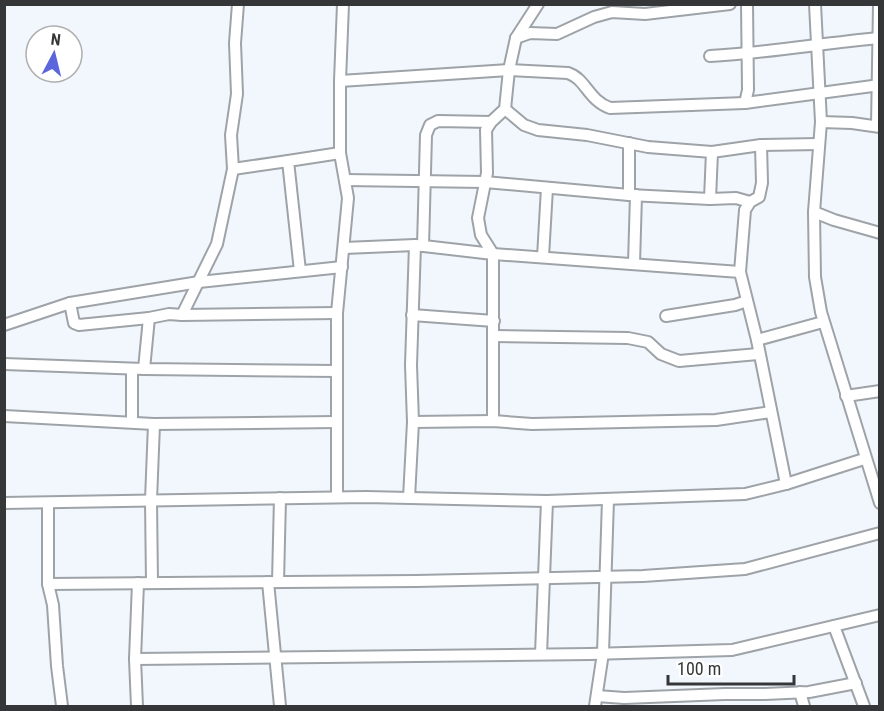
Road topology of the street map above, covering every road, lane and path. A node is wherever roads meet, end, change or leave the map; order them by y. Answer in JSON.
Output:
{"nodes":[{"id":1,"x":238,"y":4,"type":"edge"},
{"id":2,"x":343,"y":4,"type":"edge"},
{"id":3,"x":538,"y":4,"type":"edge"},
{"id":4,"x":730,"y":4,"type":"edge"},
{"id":5,"x":747,"y":4,"type":"edge"},
{"id":6,"x":815,"y":4,"type":"edge"},
{"id":7,"x":879,"y":4,"type":"edge"},
{"id":8,"x":516,"y":38,"type":"junction"},
{"id":9,"x":879,"y":38,"type":"edge"},
{"id":10,"x":818,"y":43,"type":"junction"},
{"id":11,"x":748,"y":54,"type":"junction"},
{"id":12,"x":710,"y":56,"type":"dead end"},
{"id":13,"x":509,"y":70,"type":"junction"},
{"id":14,"x":340,"y":81,"type":"junction"},
{"id":15,"x":878,"y":86,"type":"edge"},
{"id":16,"x":819,"y":93,"type":"junction"},
{"id":17,"x":746,"y":103,"type":"junction"},
{"id":18,"x":505,"y":109,"type":"junction"},
{"id":19,"x":491,"y":122,"type":"junction"},
{"id":20,"x":878,"y":126,"type":"edge"},
{"id":21,"x":821,"y":131,"type":"junction"},
{"id":22,"x":629,"y":143,"type":"junction"},
{"id":23,"x":761,"y":145,"type":"junction"},
{"id":24,"x":712,"y":152,"type":"junction"},
{"id":25,"x":340,"y":153,"type":"junction"},
{"id":26,"x":288,"y":161,"type":"junction"},
{"id":27,"x":233,"y":169,"type":"junction"},
{"id":28,"x":345,"y":180,"type":"junction"},
{"id":29,"x":425,"y":182,"type":"junction"},
{"id":30,"x":485,"y":182,"type":"junction"},
{"id":31,"x":547,"y":188,"type":"junction"},
{"id":32,"x":632,"y":195,"type":"junction"},
{"id":33,"x":710,"y":199,"type":"junction"},
{"id":34,"x":750,"y":202,"type":"junction"},
{"id":35,"x":814,"y":212,"type":"junction"},
{"id":36,"x":879,"y":233,"type":"edge"},
{"id":37,"x":419,"y":245,"type":"junction"},
{"id":38,"x":344,"y":248,"type":"junction"},
{"id":39,"x":494,"y":254,"type":"junction"},
{"id":40,"x":543,"y":257,"type":"junction"},
{"id":41,"x":634,"y":264,"type":"junction"},
{"id":42,"x":342,"y":267,"type":"junction"},
{"id":43,"x":300,"y":271,"type":"junction"},
{"id":44,"x":740,"y":272,"type":"junction"},
{"id":45,"x":199,"y":282,"type":"junction"},
{"id":46,"x":747,"y":301,"type":"junction"},
{"id":47,"x":70,"y":303,"type":"junction"},
{"id":48,"x":337,"y":313,"type":"junction"},
{"id":49,"x":182,"y":315,"type":"junction"},
{"id":50,"x":412,"y":315,"type":"junction"},
{"id":51,"x":666,"y":316,"type":"dead end"},
{"id":52,"x":149,"y":318,"type":"junction"},
{"id":53,"x":494,"y":321,"type":"junction"},
{"id":54,"x":823,"y":321,"type":"junction"},
{"id":55,"x":4,"y":325,"type":"edge"},
{"id":56,"x":494,"y":336,"type":"junction"},
{"id":57,"x":757,"y":340,"type":"junction"},
{"id":58,"x":758,"y":354,"type":"junction"},
{"id":59,"x":4,"y":364,"type":"edge"},
{"id":60,"x":132,"y":369,"type":"junction"},
{"id":61,"x":144,"y":369,"type":"junction"},
{"id":62,"x":338,"y":371,"type":"junction"},
{"id":63,"x":879,"y":391,"type":"edge"},
{"id":64,"x":846,"y":396,"type":"junction"},
{"id":65,"x":771,"y":412,"type":"junction"},
{"id":66,"x":4,"y":416,"type":"edge"},
{"id":67,"x":493,"y":421,"type":"junction"},
{"id":68,"x":132,"y":422,"type":"junction"},
{"id":69,"x":336,"y":422,"type":"junction"},
{"id":70,"x":413,"y":422,"type":"junction"},
{"id":71,"x":154,"y":424,"type":"junction"},
{"id":72,"x":864,"y":459,"type":"junction"},
{"id":73,"x":786,"y":484,"type":"junction"},
{"id":74,"x":337,"y":497,"type":"junction"},
{"id":75,"x":280,"y":498,"type":"junction"},
{"id":76,"x":409,"y":498,"type":"junction"},
{"id":77,"x":151,"y":500,"type":"junction"},
{"id":78,"x":608,"y":500,"type":"junction"},
{"id":79,"x":547,"y":501,"type":"junction"},
{"id":80,"x":48,"y":502,"type":"junction"},
{"id":81,"x":4,"y":503,"type":"edge"},
{"id":82,"x":879,"y":503,"type":"edge"},
{"id":83,"x":879,"y":533,"type":"edge"},
{"id":84,"x":606,"y":578,"type":"junction"},
{"id":85,"x":543,"y":579,"type":"junction"},
{"id":86,"x":273,"y":582,"type":"junction"},
{"id":87,"x":138,"y":583,"type":"junction"},
{"id":88,"x":152,"y":583,"type":"junction"},
{"id":89,"x":48,"y":584,"type":"junction"},
{"id":90,"x":879,"y":615,"type":"edge"},
{"id":91,"x":834,"y":626,"type":"junction"},
{"id":92,"x":603,"y":653,"type":"junction"},
{"id":93,"x":541,"y":654,"type":"junction"},
{"id":94,"x":277,"y":658,"type":"junction"},
{"id":95,"x":135,"y":659,"type":"junction"},
{"id":96,"x":856,"y":683,"type":"junction"},
{"id":97,"x":800,"y":692,"type":"junction"},
{"id":98,"x":741,"y":694,"type":"junction"},
{"id":99,"x":765,"y":694,"type":"junction"},
{"id":100,"x":596,"y":701,"type":"edge"},
{"id":101,"x":674,"y":701,"type":"edge"},
{"id":102,"x":625,"y":702,"type":"edge"},
{"id":103,"x":63,"y":706,"type":"edge"},
{"id":104,"x":137,"y":706,"type":"edge"},
{"id":105,"x":280,"y":706,"type":"edge"},
{"id":106,"x":741,"y":706,"type":"edge"},
{"id":107,"x":767,"y":706,"type":"edge"},
{"id":108,"x":804,"y":706,"type":"edge"},
{"id":109,"x":864,"y":706,"type":"edge"}],
"edges":[{"from":1,"to":27,"type":"street"},
{"from":2,"to":14,"type":"street"},
{"from":3,"to":8,"type":"street"},
{"from":4,"to":8,"type":"street"},
{"from":5,"to":11,"type":"street"},
{"from":6,"to":10,"type":"street"},
{"from":7,"to":9,"type":"street"},
{"from":8,"to":13,"type":"street"},
{"from":9,"to":10,"type":"street"},
{"from":9,"to":15,"type":"street"},
{"from":10,"to":11,"type":"street"},
{"from":10,"to":16,"type":"street"},
{"from":11,"to":12,"type":"street"},
{"from":11,"to":17,"type":"street"},
{"from":13,"to":14,"type":"street"},
{"from":13,"to":17,"type":"street"},
{"from":13,"to":18,"type":"street"},
{"from":14,"to":25,"type":"street"},
{"from":15,"to":16,"type":"street"},
{"from":15,"to":20,"type":"street"},
{"from":16,"to":17,"type":"street"},
{"from":16,"to":21,"type":"street"},
{"from":18,"to":19,"type":"street"},
{"from":18,"to":22,"type":"street"},
{"from":19,"to":29,"type":"street"},
{"from":19,"to":30,"type":"street"},
{"from":20,"to":21,"type":"street"},
{"from":21,"to":23,"type":"street"},
{"from":21,"to":35,"type":"street"},
{"from":22,"to":24,"type":"street"},
{"from":22,"to":32,"type":"street"},
{"from":23,"to":24,"type":"street"},
{"from":23,"to":34,"type":"street"},
{"from":24,"to":33,"type":"street"},
{"from":25,"to":26,"type":"street"},
{"from":25,"to":28,"type":"street"},
{"from":26,"to":27,"type":"street"},
{"from":26,"to":43,"type":"street"},
{"from":27,"to":45,"type":"street"},
{"from":28,"to":29,"type":"street"},
{"from":28,"to":38,"type":"street"},
{"from":29,"to":30,"type":"street"},
{"from":29,"to":37,"type":"street"},
{"from":30,"to":31,"type":"street"},
{"from":30,"to":39,"type":"street"},
{"from":31,"to":32,"type":"street"},
{"from":31,"to":40,"type":"street"},
{"from":32,"to":33,"type":"street"},
{"from":32,"to":41,"type":"street"},
{"from":33,"to":34,"type":"street"},
{"from":34,"to":44,"type":"street"},
{"from":35,"to":36,"type":"street"},
{"from":35,"to":54,"type":"street"},
{"from":37,"to":38,"type":"street"},
{"from":37,"to":39,"type":"street"},
{"from":37,"to":50,"type":"street"},
{"from":38,"to":42,"type":"street"},
{"from":39,"to":40,"type":"street"},
{"from":39,"to":53,"type":"street"},
{"from":40,"to":41,"type":"street"},
{"from":41,"to":44,"type":"street"},
{"from":42,"to":43,"type":"street"},
{"from":42,"to":48,"type":"street"},
{"from":43,"to":45,"type":"street"},
{"from":44,"to":46,"type":"street"},
{"from":45,"to":47,"type":"street"},
{"from":45,"to":49,"type":"street"},
{"from":46,"to":51,"type":"street"},
{"from":46,"to":57,"type":"street"},
{"from":47,"to":52,"type":"street"},
{"from":47,"to":55,"type":"street"},
{"from":48,"to":49,"type":"street"},
{"from":48,"to":62,"type":"street"},
{"from":49,"to":52,"type":"street"},
{"from":50,"to":53,"type":"street"},
{"from":50,"to":70,"type":"street"},
{"from":52,"to":61,"type":"street"},
{"from":53,"to":56,"type":"street"},
{"from":54,"to":57,"type":"street"},
{"from":54,"to":64,"type":"street"},
{"from":56,"to":58,"type":"street"},
{"from":56,"to":67,"type":"street"},
{"from":57,"to":58,"type":"street"},
{"from":58,"to":65,"type":"street"},
{"from":59,"to":60,"type":"street"},
{"from":60,"to":61,"type":"street"},
{"from":60,"to":68,"type":"street"},
{"from":61,"to":62,"type":"street"},
{"from":62,"to":69,"type":"street"},
{"from":63,"to":64,"type":"street"},
{"from":64,"to":72,"type":"street"},
{"from":65,"to":67,"type":"street"},
{"from":65,"to":73,"type":"street"},
{"from":66,"to":68,"type":"street"},
{"from":67,"to":70,"type":"street"},
{"from":68,"to":71,"type":"street"},
{"from":69,"to":71,"type":"street"},
{"from":69,"to":74,"type":"street"},
{"from":70,"to":76,"type":"street"},
{"from":71,"to":77,"type":"street"},
{"from":72,"to":73,"type":"street"},
{"from":72,"to":82,"type":"street"},
{"from":73,"to":78,"type":"street"},
{"from":74,"to":75,"type":"street"},
{"from":74,"to":76,"type":"street"},
{"from":75,"to":77,"type":"street"},
{"from":75,"to":86,"type":"street"},
{"from":76,"to":79,"type":"street"},
{"from":77,"to":80,"type":"street"},
{"from":77,"to":88,"type":"street"},
{"from":78,"to":79,"type":"street"},
{"from":78,"to":84,"type":"street"},
{"from":79,"to":85,"type":"street"},
{"from":80,"to":81,"type":"street"},
{"from":80,"to":89,"type":"street"},
{"from":83,"to":84,"type":"street"},
{"from":84,"to":85,"type":"street"},
{"from":84,"to":92,"type":"street"},
{"from":85,"to":86,"type":"street"},
{"from":85,"to":93,"type":"street"},
{"from":86,"to":88,"type":"street"},
{"from":86,"to":94,"type":"street"},
{"from":87,"to":88,"type":"street"},
{"from":87,"to":89,"type":"street"},
{"from":87,"to":95,"type":"street"},
{"from":89,"to":103,"type":"street"},
{"from":90,"to":91,"type":"street"},
{"from":91,"to":92,"type":"street"},
{"from":91,"to":96,"type":"street"},
{"from":92,"to":93,"type":"street"},
{"from":92,"to":100,"type":"street"},
{"from":93,"to":94,"type":"street"},
{"from":94,"to":95,"type":"street"},
{"from":94,"to":105,"type":"street"},
{"from":95,"to":104,"type":"street"},
{"from":96,"to":97,"type":"street"},
{"from":96,"to":109,"type":"street"},
{"from":97,"to":99,"type":"street"},
{"from":97,"to":108,"type":"street"},
{"from":98,"to":99,"type":"street"},
{"from":98,"to":101,"type":"street"},
{"from":98,"to":106,"type":"street"},
{"from":99,"to":107,"type":"street"},
{"from":100,"to":102,"type":"street"},
{"from":101,"to":102,"type":"street"}]}
